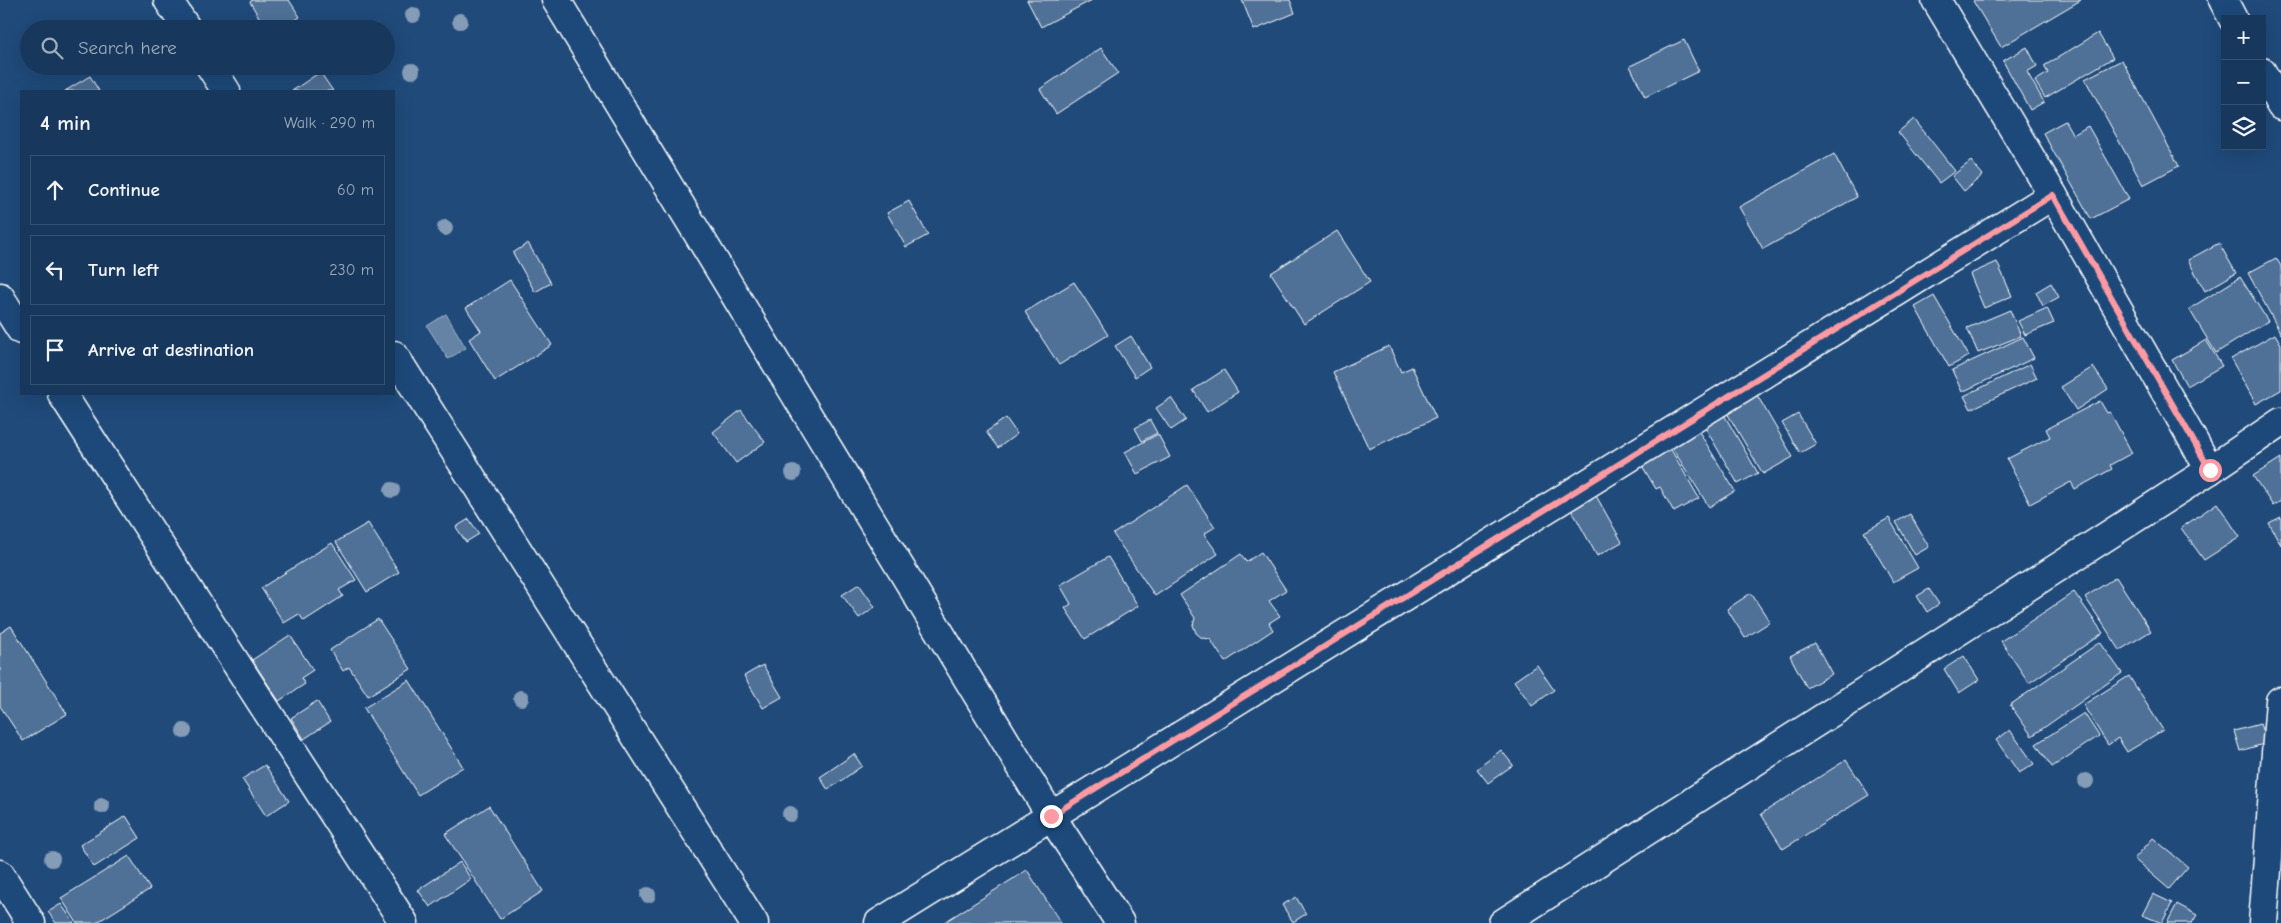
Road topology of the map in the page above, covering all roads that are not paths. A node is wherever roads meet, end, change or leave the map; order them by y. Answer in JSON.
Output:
{"nodes":[{"id":1,"x":168,"y":0,"type":"edge"},
{"id":2,"x":556,"y":0,"type":"edge"},
{"id":3,"x":1936,"y":0,"type":"edge"},
{"id":4,"x":2223,"y":0,"type":"edge"},
{"id":5,"x":2231,"y":15,"type":"edge"},
{"id":6,"x":181,"y":20,"type":"edge"},
{"id":7,"x":216,"y":75,"type":"edge"},
{"id":8,"x":2266,"y":79,"type":"edge"},
{"id":9,"x":225,"y":90,"type":"edge"},
{"id":10,"x":2281,"y":106,"type":"edge"},
{"id":11,"x":2053,"y":195,"type":"junction"},
{"id":12,"x":0,"y":297,"type":"edge"},
{"id":13,"x":20,"y":328,"type":"edge"},
{"id":14,"x":395,"y":357,"type":"edge"},
{"id":15,"x":63,"y":395,"type":"edge"},
{"id":16,"x":2281,"y":422,"type":"edge"},
{"id":17,"x":2210,"y":470,"type":"junction"},
{"id":18,"x":2280,"y":701,"type":"dead end"},
{"id":19,"x":1051,"y":816,"type":"junction"},
{"id":20,"x":0,"y":874,"type":"edge"},
{"id":21,"x":31,"y":923,"type":"edge"},
{"id":22,"x":404,"y":923,"type":"edge"},
{"id":23,"x":754,"y":923,"type":"edge"},
{"id":24,"x":879,"y":923,"type":"edge"},
{"id":25,"x":1120,"y":923,"type":"edge"},
{"id":26,"x":1503,"y":923,"type":"edge"},
{"id":27,"x":2263,"y":923,"type":"edge"}],
"edges":[{"from":1,"to":6,"type":"street"},
{"from":2,"to":19,"type":"street"},
{"from":3,"to":11,"type":"street"},
{"from":4,"to":5,"type":"street"},
{"from":7,"to":9,"type":"street"},
{"from":8,"to":10,"type":"street"},
{"from":11,"to":17,"type":"street"},
{"from":11,"to":19,"type":"street"},
{"from":12,"to":13,"type":"street"},
{"from":14,"to":23,"type":"street"},
{"from":15,"to":22,"type":"street"},
{"from":16,"to":17,"type":"street"},
{"from":17,"to":26,"type":"street"},
{"from":18,"to":27,"type":"street"},
{"from":19,"to":24,"type":"street"},
{"from":19,"to":25,"type":"street"},
{"from":20,"to":21,"type":"street"}]}
